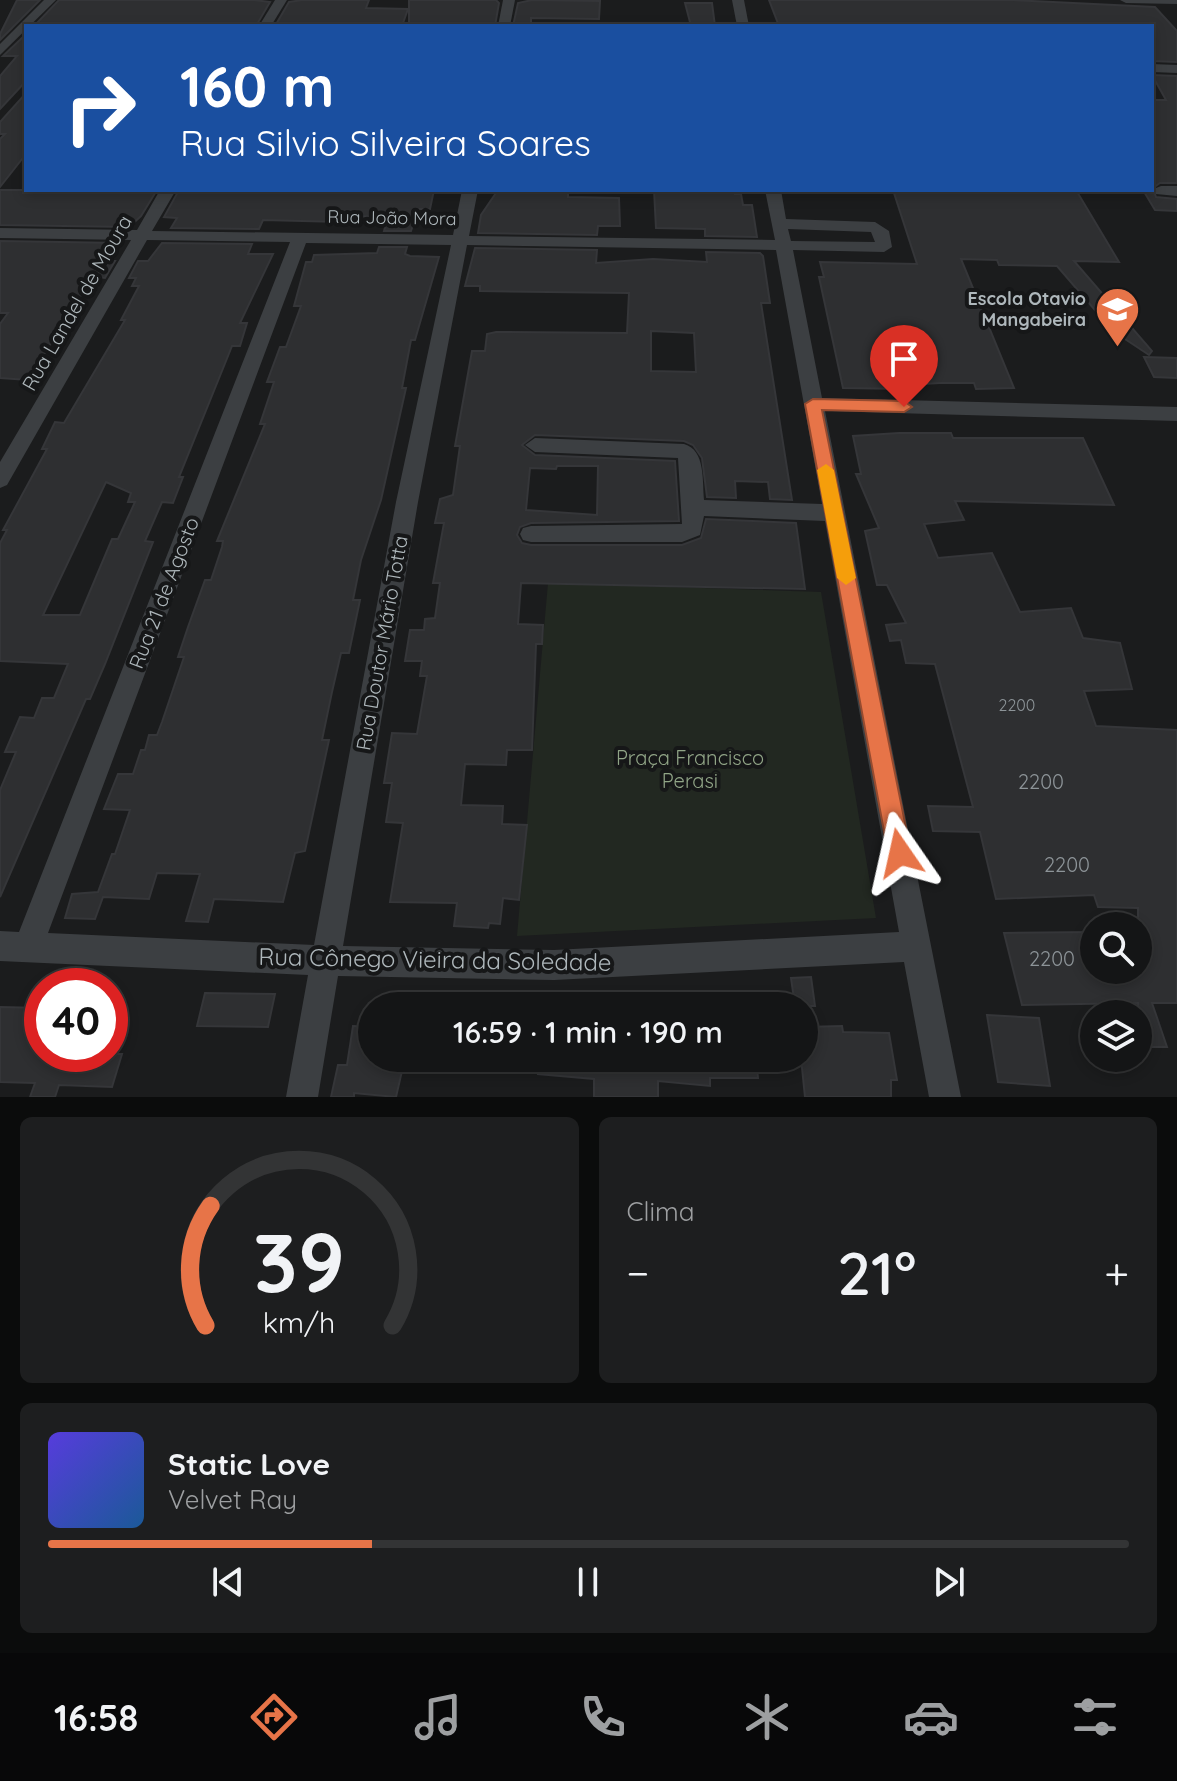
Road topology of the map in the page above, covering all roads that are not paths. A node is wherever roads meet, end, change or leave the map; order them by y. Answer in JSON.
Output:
{"nodes":[{"id":1,"x":50,"y":0,"type":"edge"},
{"id":2,"x":281,"y":0,"type":"edge"},
{"id":3,"x":509,"y":0,"type":"edge"},
{"id":4,"x":738,"y":0,"type":"edge"},
{"id":5,"x":1126,"y":0,"type":"edge"},
{"id":6,"x":1177,"y":1,"type":"edge"},
{"id":7,"x":26,"y":24,"type":"edge"},
{"id":8,"x":266,"y":24,"type":"edge"},
{"id":9,"x":504,"y":24,"type":"edge"},
{"id":10,"x":743,"y":24,"type":"edge"},
{"id":11,"x":24,"y":27,"type":"edge"},
{"id":12,"x":0,"y":51,"type":"edge"},
{"id":13,"x":1154,"y":68,"type":"edge"},
{"id":14,"x":1175,"y":71,"type":"edge"},
{"id":15,"x":167,"y":192,"type":"edge"},
{"id":16,"x":470,"y":192,"type":"edge"},
{"id":17,"x":773,"y":192,"type":"edge"},
{"id":18,"x":780,"y":224,"type":"junction"},
{"id":19,"x":0,"y":233,"type":"edge"},
{"id":20,"x":142,"y":235,"type":"junction"},
{"id":21,"x":300,"y":237,"type":"junction"},
{"id":22,"x":460,"y":239,"type":"junction"},
{"id":23,"x":784,"y":248,"type":"junction"},
{"id":24,"x":813,"y":404,"type":"junction"},
{"id":25,"x":1177,"y":414,"type":"edge"},
{"id":26,"x":535,"y":445,"type":"dead end"},
{"id":27,"x":0,"y":480,"type":"edge"},
{"id":28,"x":694,"y":508,"type":"junction"},
{"id":29,"x":834,"y":513,"type":"junction"},
{"id":30,"x":531,"y":534,"type":"dead end"},
{"id":31,"x":917,"y":946,"type":"junction"},
{"id":32,"x":14,"y":947,"type":"edge"},
{"id":33,"x":326,"y":961,"type":"junction"},
{"id":34,"x":302,"y":1097,"type":"edge"},
{"id":35,"x":945,"y":1097,"type":"edge"}],
"edges":[{"from":1,"to":7,"type":"street"},
{"from":2,"to":8,"type":"street"},
{"from":3,"to":9,"type":"street"},
{"from":4,"to":10,"type":"street"},
{"from":5,"to":6,"type":"street"},
{"from":11,"to":12,"type":"street"},
{"from":13,"to":14,"type":"street"},
{"from":15,"to":20,"type":"street","name":"Rua Landel de Moura"},
{"from":16,"to":22,"type":"street","name":"Rua Doutor Mário Totta"},
{"from":17,"to":18,"type":"street"},
{"from":18,"to":23,"type":"street"},
{"from":18,"to":23,"type":"street","name":"Rua João Mora"},
{"from":19,"to":20,"type":"street","name":"Rua João Mora"},
{"from":20,"to":21,"type":"street","name":"Rua João Mora"},
{"from":20,"to":27,"type":"street","name":"Rua Landel de Moura"},
{"from":21,"to":22,"type":"street","name":"Rua João Mora"},
{"from":21,"to":32,"type":"street","name":"Rua 21 de Agosto"},
{"from":22,"to":23,"type":"street","name":"Rua João Mora"},
{"from":22,"to":33,"type":"street","name":"Rua Doutor Mário Totta"},
{"from":23,"to":24,"type":"street"},
{"from":24,"to":25,"type":"street"},
{"from":24,"to":29,"type":"street"},
{"from":26,"to":28,"type":"street"},
{"from":28,"to":29,"type":"street"},
{"from":28,"to":30,"type":"street"},
{"from":29,"to":31,"type":"street"},
{"from":31,"to":33,"type":"street","name":"Rua Cônego Vieira da Soledade"},
{"from":31,"to":35,"type":"street"},
{"from":32,"to":33,"type":"street","name":"Rua Cônego Vieira da Soledade"},
{"from":33,"to":34,"type":"street","name":"Rua Doutor Mário Totta"}]}
